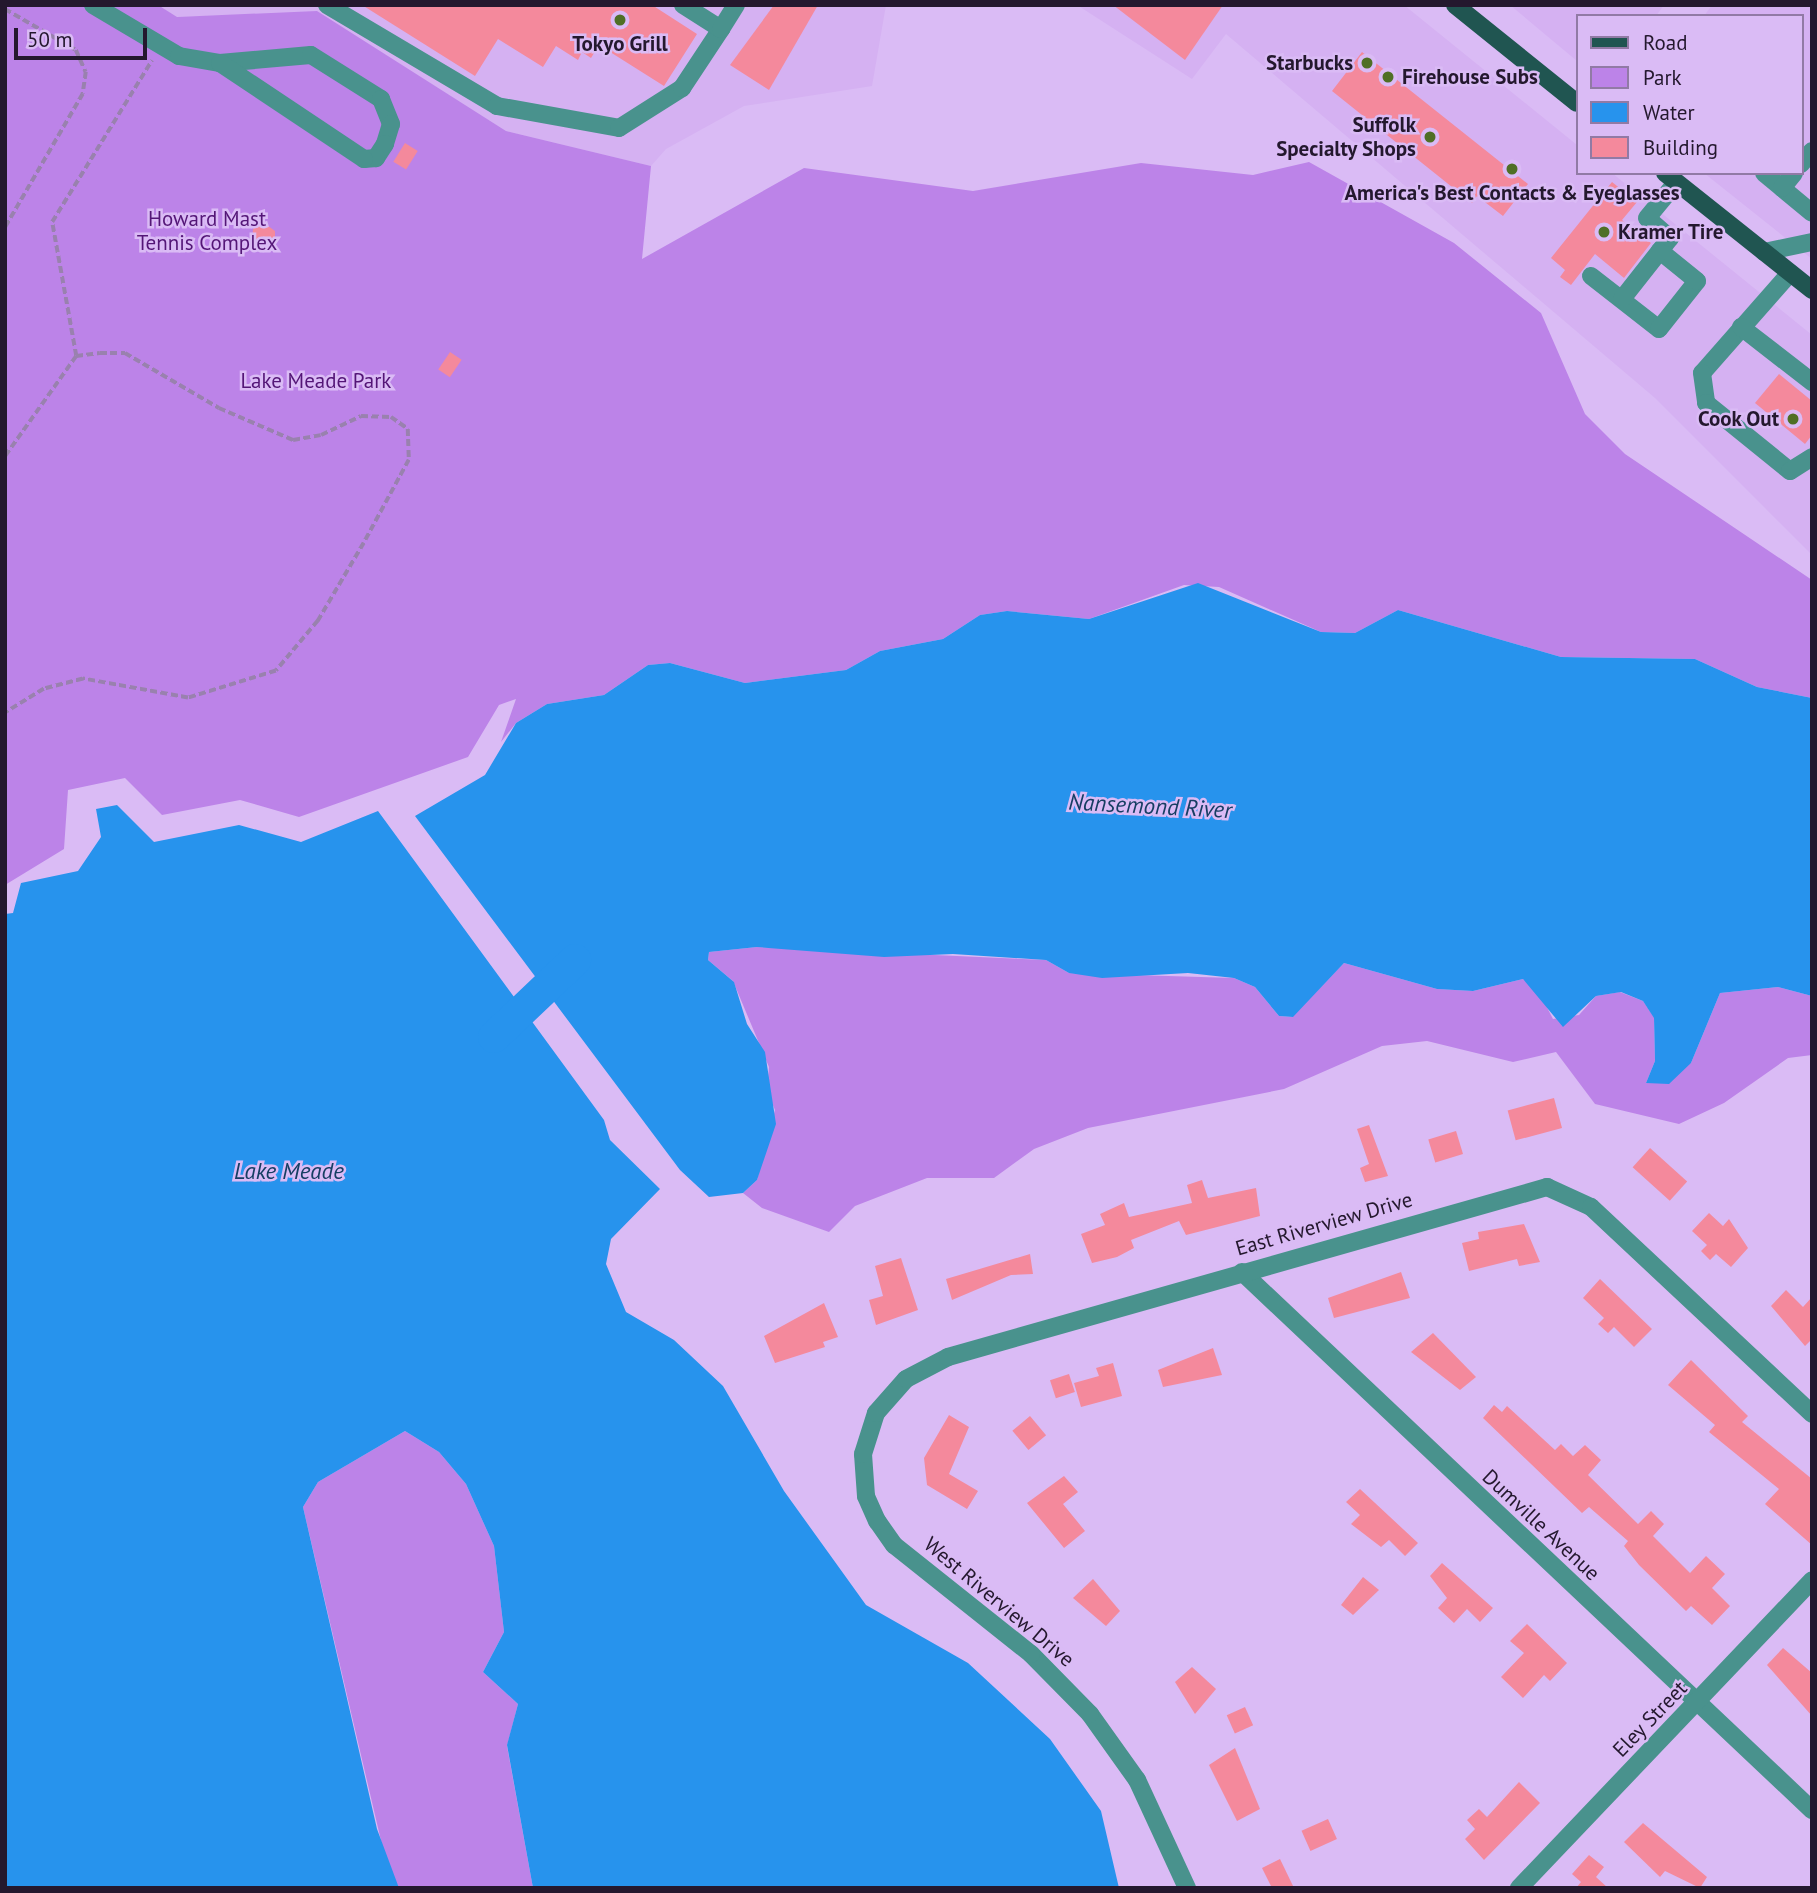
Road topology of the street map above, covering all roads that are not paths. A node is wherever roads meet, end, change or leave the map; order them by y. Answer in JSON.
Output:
{"nodes":[{"id":1,"x":93,"y":5,"type":"edge"},
{"id":2,"x":327,"y":5,"type":"edge"},
{"id":3,"x":683,"y":5,"type":"edge"},
{"id":4,"x":736,"y":5,"type":"edge"},
{"id":5,"x":1455,"y":5,"type":"edge"},
{"id":6,"x":721,"y":29,"type":"junction"},
{"id":7,"x":220,"y":63,"type":"junction"},
{"id":8,"x":1576,"y":102,"type":"edge"},
{"id":9,"x":1766,"y":175,"type":"edge"},
{"id":10,"x":1792,"y":175,"type":"edge"},
{"id":11,"x":1670,"y":178,"type":"edge"},
{"id":12,"x":1782,"y":188,"type":"junction"},
{"id":13,"x":1812,"y":213,"type":"edge"},
{"id":14,"x":1812,"y":242,"type":"edge"},
{"id":15,"x":1660,"y":251,"type":"junction"},
{"id":16,"x":1764,"y":253,"type":"junction"},
{"id":17,"x":1790,"y":273,"type":"junction"},
{"id":18,"x":1591,"y":276,"type":"dead end"},
{"id":19,"x":1812,"y":290,"type":"edge"},
{"id":20,"x":1622,"y":299,"type":"junction"},
{"id":21,"x":1741,"y":327,"type":"junction"},
{"id":22,"x":1812,"y":382,"type":"edge"},
{"id":23,"x":1812,"y":457,"type":"edge"},
{"id":24,"x":1242,"y":1272,"type":"junction"},
{"id":25,"x":1812,"y":1414,"type":"edge"},
{"id":26,"x":866,"y":1496,"type":"joint"},
{"id":27,"x":1812,"y":1580,"type":"edge"},
{"id":28,"x":1698,"y":1703,"type":"junction"},
{"id":29,"x":1812,"y":1810,"type":"edge"},
{"id":30,"x":1187,"y":1888,"type":"edge"},
{"id":31,"x":1519,"y":1888,"type":"edge"}],
"edges":[{"from":1,"to":7,"type":"street"},
{"from":2,"to":6,"type":"street"},
{"from":3,"to":6,"type":"street"},
{"from":4,"to":6,"type":"street"},
{"from":5,"to":8,"type":"main road"},
{"from":7,"to":7,"type":"street"},
{"from":9,"to":12,"type":"street"},
{"from":10,"to":12,"type":"street"},
{"from":11,"to":15,"type":"street"},
{"from":11,"to":16,"type":"main road"},
{"from":12,"to":13,"type":"street"},
{"from":14,"to":16,"type":"street"},
{"from":15,"to":20,"type":"street"},
{"from":15,"to":20,"type":"street"},
{"from":16,"to":17,"type":"main road"},
{"from":17,"to":19,"type":"main road"},
{"from":17,"to":21,"type":"street"},
{"from":18,"to":20,"type":"street"},
{"from":21,"to":22,"type":"street"},
{"from":21,"to":23,"type":"street"},
{"from":24,"to":25,"type":"street","name":"East Riverview Drive"},
{"from":24,"to":26,"type":"street","name":"East Riverview Drive"},
{"from":24,"to":28,"type":"street","name":"Dumville Avenue"},
{"from":26,"to":30,"type":"street","name":"West Riverview Drive"},
{"from":27,"to":28,"type":"street","name":"Eley Street"},
{"from":28,"to":29,"type":"street","name":"Dumville Avenue"},
{"from":28,"to":31,"type":"street","name":"Eley Street"}]}
